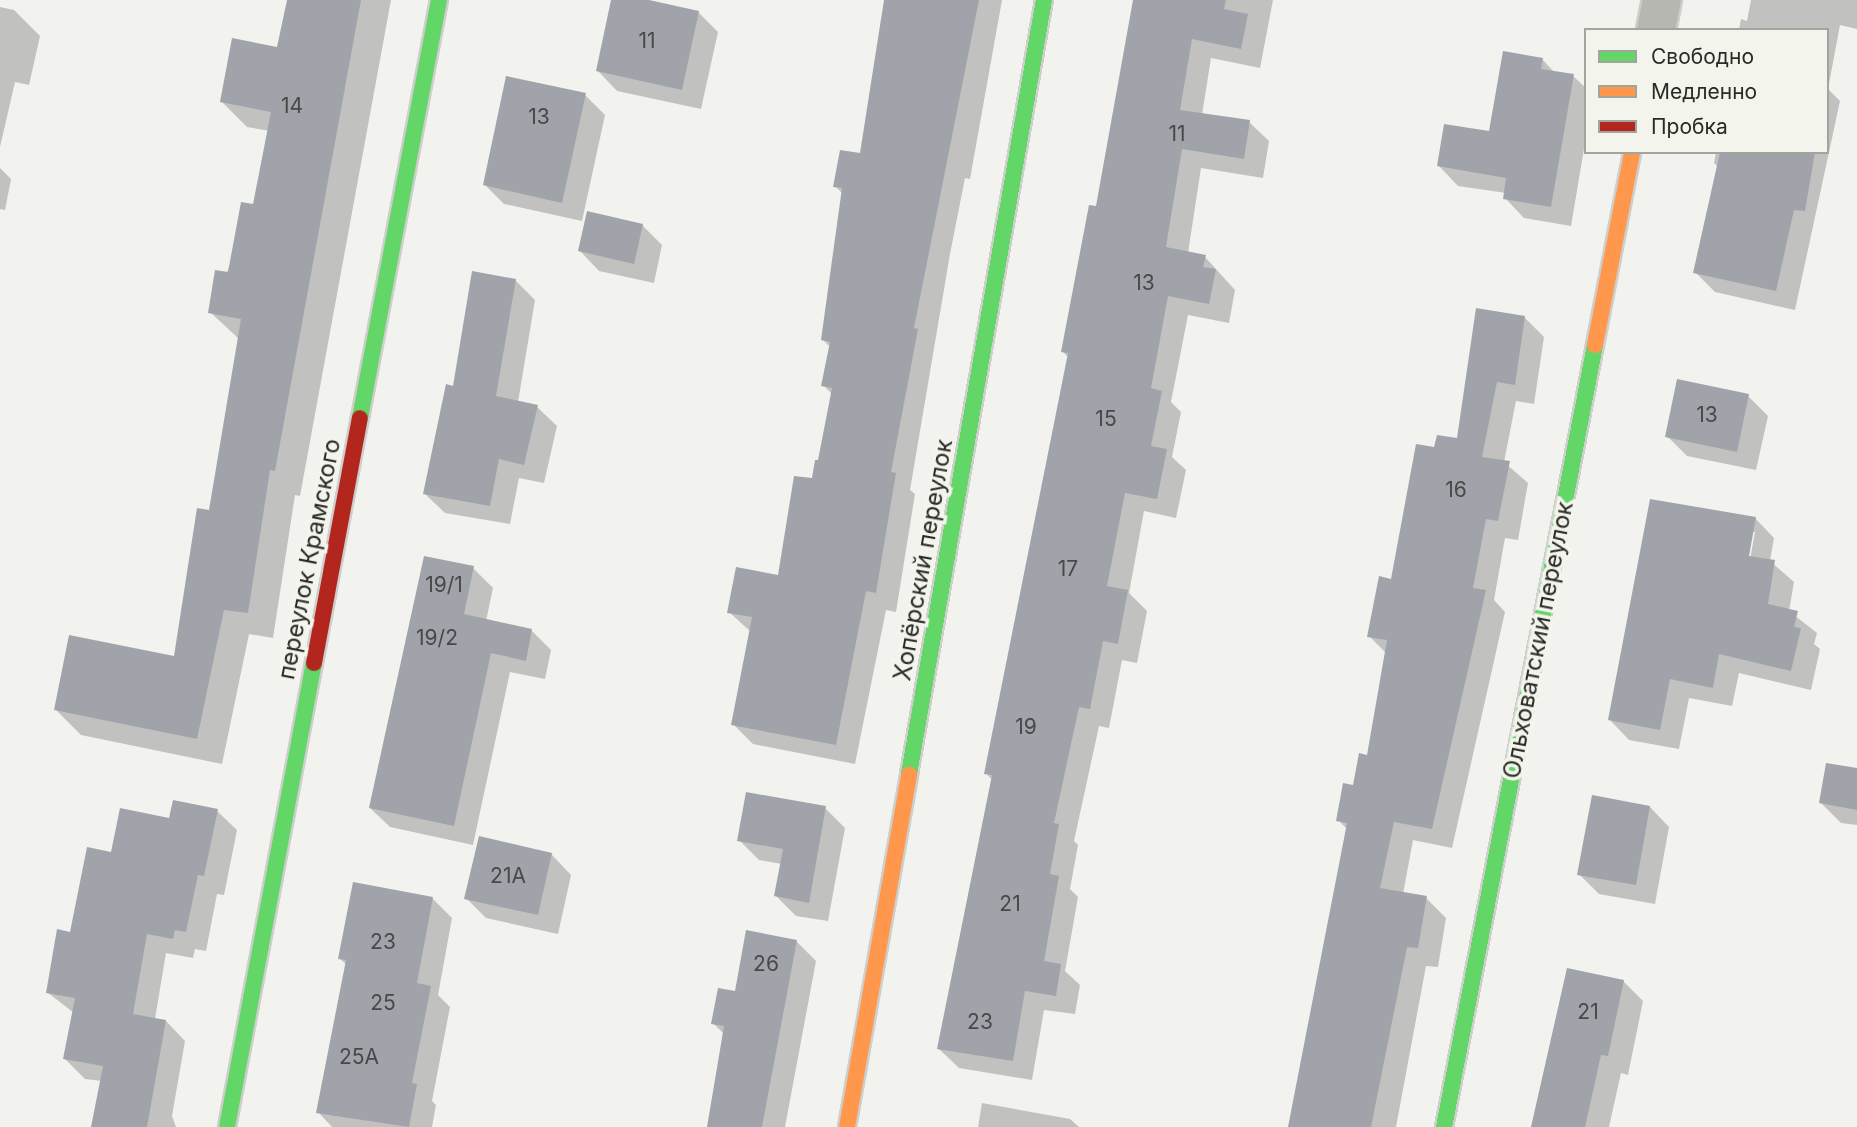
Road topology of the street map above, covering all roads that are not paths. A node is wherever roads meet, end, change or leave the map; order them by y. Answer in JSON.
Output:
{"nodes":[{"id":1,"x":439,"y":0,"type":"edge"},
{"id":2,"x":1044,"y":0,"type":"edge"},
{"id":3,"x":1662,"y":0,"type":"edge"},
{"id":4,"x":1656,"y":28,"type":"edge"},
{"id":5,"x":1632,"y":154,"type":"edge"},
{"id":6,"x":227,"y":1127,"type":"edge"},
{"id":7,"x":847,"y":1127,"type":"edge"},
{"id":8,"x":1444,"y":1127,"type":"edge"}],
"edges":[{"from":1,"to":6,"type":"street","name":"переулок Крамского"},
{"from":2,"to":7,"type":"street","name":"Хопёрский переулок"},
{"from":3,"to":4,"type":"street"},
{"from":5,"to":8,"type":"street","name":"Ольховатский переулок"}]}
